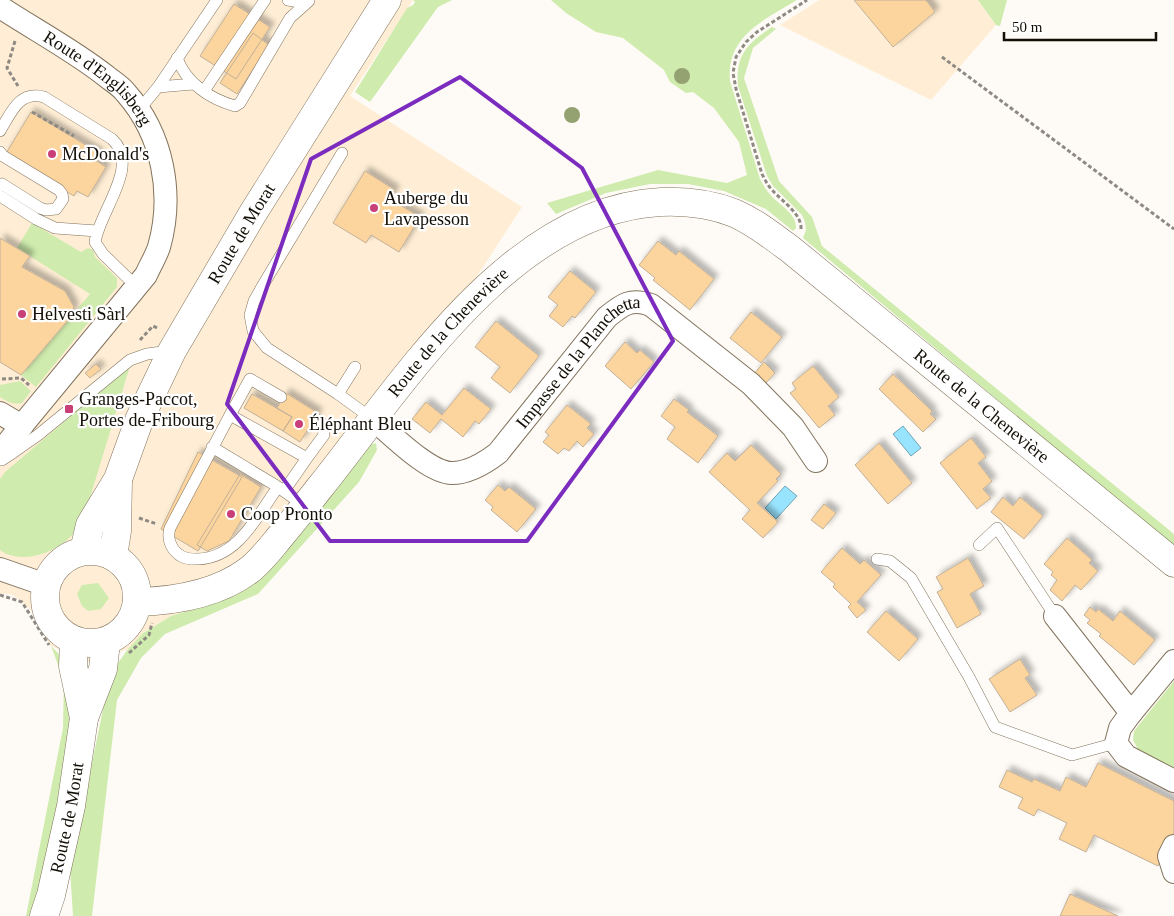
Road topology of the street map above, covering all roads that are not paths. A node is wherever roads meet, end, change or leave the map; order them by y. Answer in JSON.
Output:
{"nodes":[{"id":1,"x":217,"y":0,"type":"edge"},
{"id":2,"x":265,"y":0,"type":"edge"},
{"id":3,"x":288,"y":0,"type":"edge"},
{"id":4,"x":387,"y":0,"type":"edge"},
{"id":5,"x":310,"y":1,"type":"edge"},
{"id":6,"x":0,"y":7,"type":"edge"},
{"id":7,"x":177,"y":58,"type":"junction"},
{"id":8,"x":193,"y":84,"type":"junction"},
{"id":9,"x":158,"y":87,"type":"junction"},
{"id":10,"x":204,"y":91,"type":"junction"},
{"id":11,"x":139,"y":110,"type":"junction"},
{"id":12,"x":0,"y":131,"type":"edge"},
{"id":13,"x":0,"y":152,"type":"edge"},
{"id":14,"x":342,"y":153,"type":"dead end"},
{"id":15,"x":0,"y":186,"type":"edge"},
{"id":16,"x":0,"y":196,"type":"edge"},
{"id":17,"x":97,"y":231,"type":"junction"},
{"id":18,"x":137,"y":287,"type":"junction"},
{"id":19,"x":172,"y":351,"type":"junction"},
{"id":20,"x":355,"y":367,"type":"dead end"},
{"id":21,"x":338,"y":394,"type":"junction"},
{"id":22,"x":281,"y":397,"type":"dead end"},
{"id":23,"x":0,"y":413,"type":"edge"},
{"id":24,"x":230,"y":414,"type":"junction"},
{"id":25,"x":316,"y":419,"type":"dead end"},
{"id":26,"x":374,"y":420,"type":"junction"},
{"id":27,"x":22,"y":426,"type":"junction"},
{"id":28,"x":212,"y":447,"type":"junction"},
{"id":29,"x":0,"y":452,"type":"edge"},
{"id":30,"x":306,"y":458,"type":"junction"},
{"id":31,"x":0,"y":460,"type":"edge"},
{"id":32,"x":816,"y":461,"type":"dead end"},
{"id":33,"x":118,"y":479,"type":"junction"},
{"id":34,"x":289,"y":495,"type":"junction"},
{"id":35,"x":979,"y":544,"type":"dead end"},
{"id":36,"x":84,"y":551,"type":"junction"},
{"id":37,"x":113,"y":556,"type":"junction"},
{"id":38,"x":877,"y":559,"type":"dead end"},
{"id":39,"x":1174,"y":563,"type":"edge"},
{"id":40,"x":0,"y":569,"type":"edge"},
{"id":41,"x":46,"y":585,"type":"junction"},
{"id":42,"x":137,"y":602,"type":"junction"},
{"id":43,"x":1055,"y":616,"type":"joint"},
{"id":44,"x":106,"y":642,"type":"junction"},
{"id":45,"x":63,"y":645,"type":"junction"},
{"id":46,"x":1174,"y":661,"type":"edge"},
{"id":47,"x":1130,"y":713,"type":"junction"},
{"id":48,"x":84,"y":718,"type":"junction"},
{"id":49,"x":1116,"y":743,"type":"junction"},
{"id":50,"x":1174,"y":781,"type":"edge"},
{"id":51,"x":1174,"y":846,"type":"edge"},
{"id":52,"x":1174,"y":872,"type":"edge"},
{"id":53,"x":44,"y":916,"type":"edge"}],
"edges":[{"from":1,"to":7,"type":"lane"},
{"from":2,"to":10,"type":"lane"},
{"from":3,"to":5,"type":"lane"},
{"from":4,"to":19,"type":"main road","name":"Route de Morat"},
{"from":5,"to":10,"type":"lane"},
{"from":6,"to":11,"type":"street","name":"Route d'Englisberg"},
{"from":7,"to":8,"type":"lane"},
{"from":7,"to":9,"type":"lane"},
{"from":8,"to":9,"type":"lane"},
{"from":8,"to":10,"type":"lane"},
{"from":9,"to":11,"type":"lane"},
{"from":11,"to":18,"type":"street","name":"Route d'Englisberg"},
{"from":12,"to":17,"type":"lane"},
{"from":13,"to":15,"type":"lane"},
{"from":14,"to":21,"type":"lane"},
{"from":16,"to":17,"type":"lane"},
{"from":17,"to":18,"type":"lane"},
{"from":18,"to":27,"type":"street","name":"Route d'Englisberg"},
{"from":19,"to":31,"type":"lane"},
{"from":19,"to":33,"type":"main road","name":"Route de Morat"},
{"from":20,"to":21,"type":"lane"},
{"from":21,"to":26,"type":"lane"},
{"from":22,"to":24,"type":"lane"},
{"from":23,"to":27,"type":"street"},
{"from":24,"to":28,"type":"lane"},
{"from":24,"to":30,"type":"lane"},
{"from":25,"to":30,"type":"lane"},
{"from":26,"to":32,"type":"street","name":"Impasse de la Planchetta"},
{"from":26,"to":34,"type":"main road","name":"Route de la Chenevière"},
{"from":26,"to":39,"type":"main road","name":"Route de la Chenevière"},
{"from":27,"to":29,"type":"street","name":"Route d'Englisberg"},
{"from":28,"to":34,"type":"lane"},
{"from":28,"to":34,"type":"lane"},
{"from":30,"to":34,"type":"lane"},
{"from":33,"to":36,"type":"main road","name":"Route de Morat"},
{"from":33,"to":37,"type":"main road","name":"Route de Morat"},
{"from":34,"to":42,"type":"main road","name":"Route de la Chenevière"},
{"from":35,"to":43,"type":"lane"},
{"from":36,"to":37,"type":"main road"},
{"from":36,"to":41,"type":"main road"},
{"from":37,"to":42,"type":"main road"},
{"from":38,"to":49,"type":"lane"},
{"from":40,"to":41,"type":"street"},
{"from":41,"to":45,"type":"main road"},
{"from":42,"to":44,"type":"main road"},
{"from":43,"to":47,"type":"street"},
{"from":44,"to":45,"type":"main road"},
{"from":44,"to":48,"type":"main road","name":"Route de Morat"},
{"from":45,"to":48,"type":"main road","name":"Route de Morat"},
{"from":46,"to":47,"type":"street"},
{"from":47,"to":49,"type":"street"},
{"from":48,"to":53,"type":"main road","name":"Route de Morat"},
{"from":49,"to":50,"type":"street"},
{"from":51,"to":52,"type":"street"}]}
